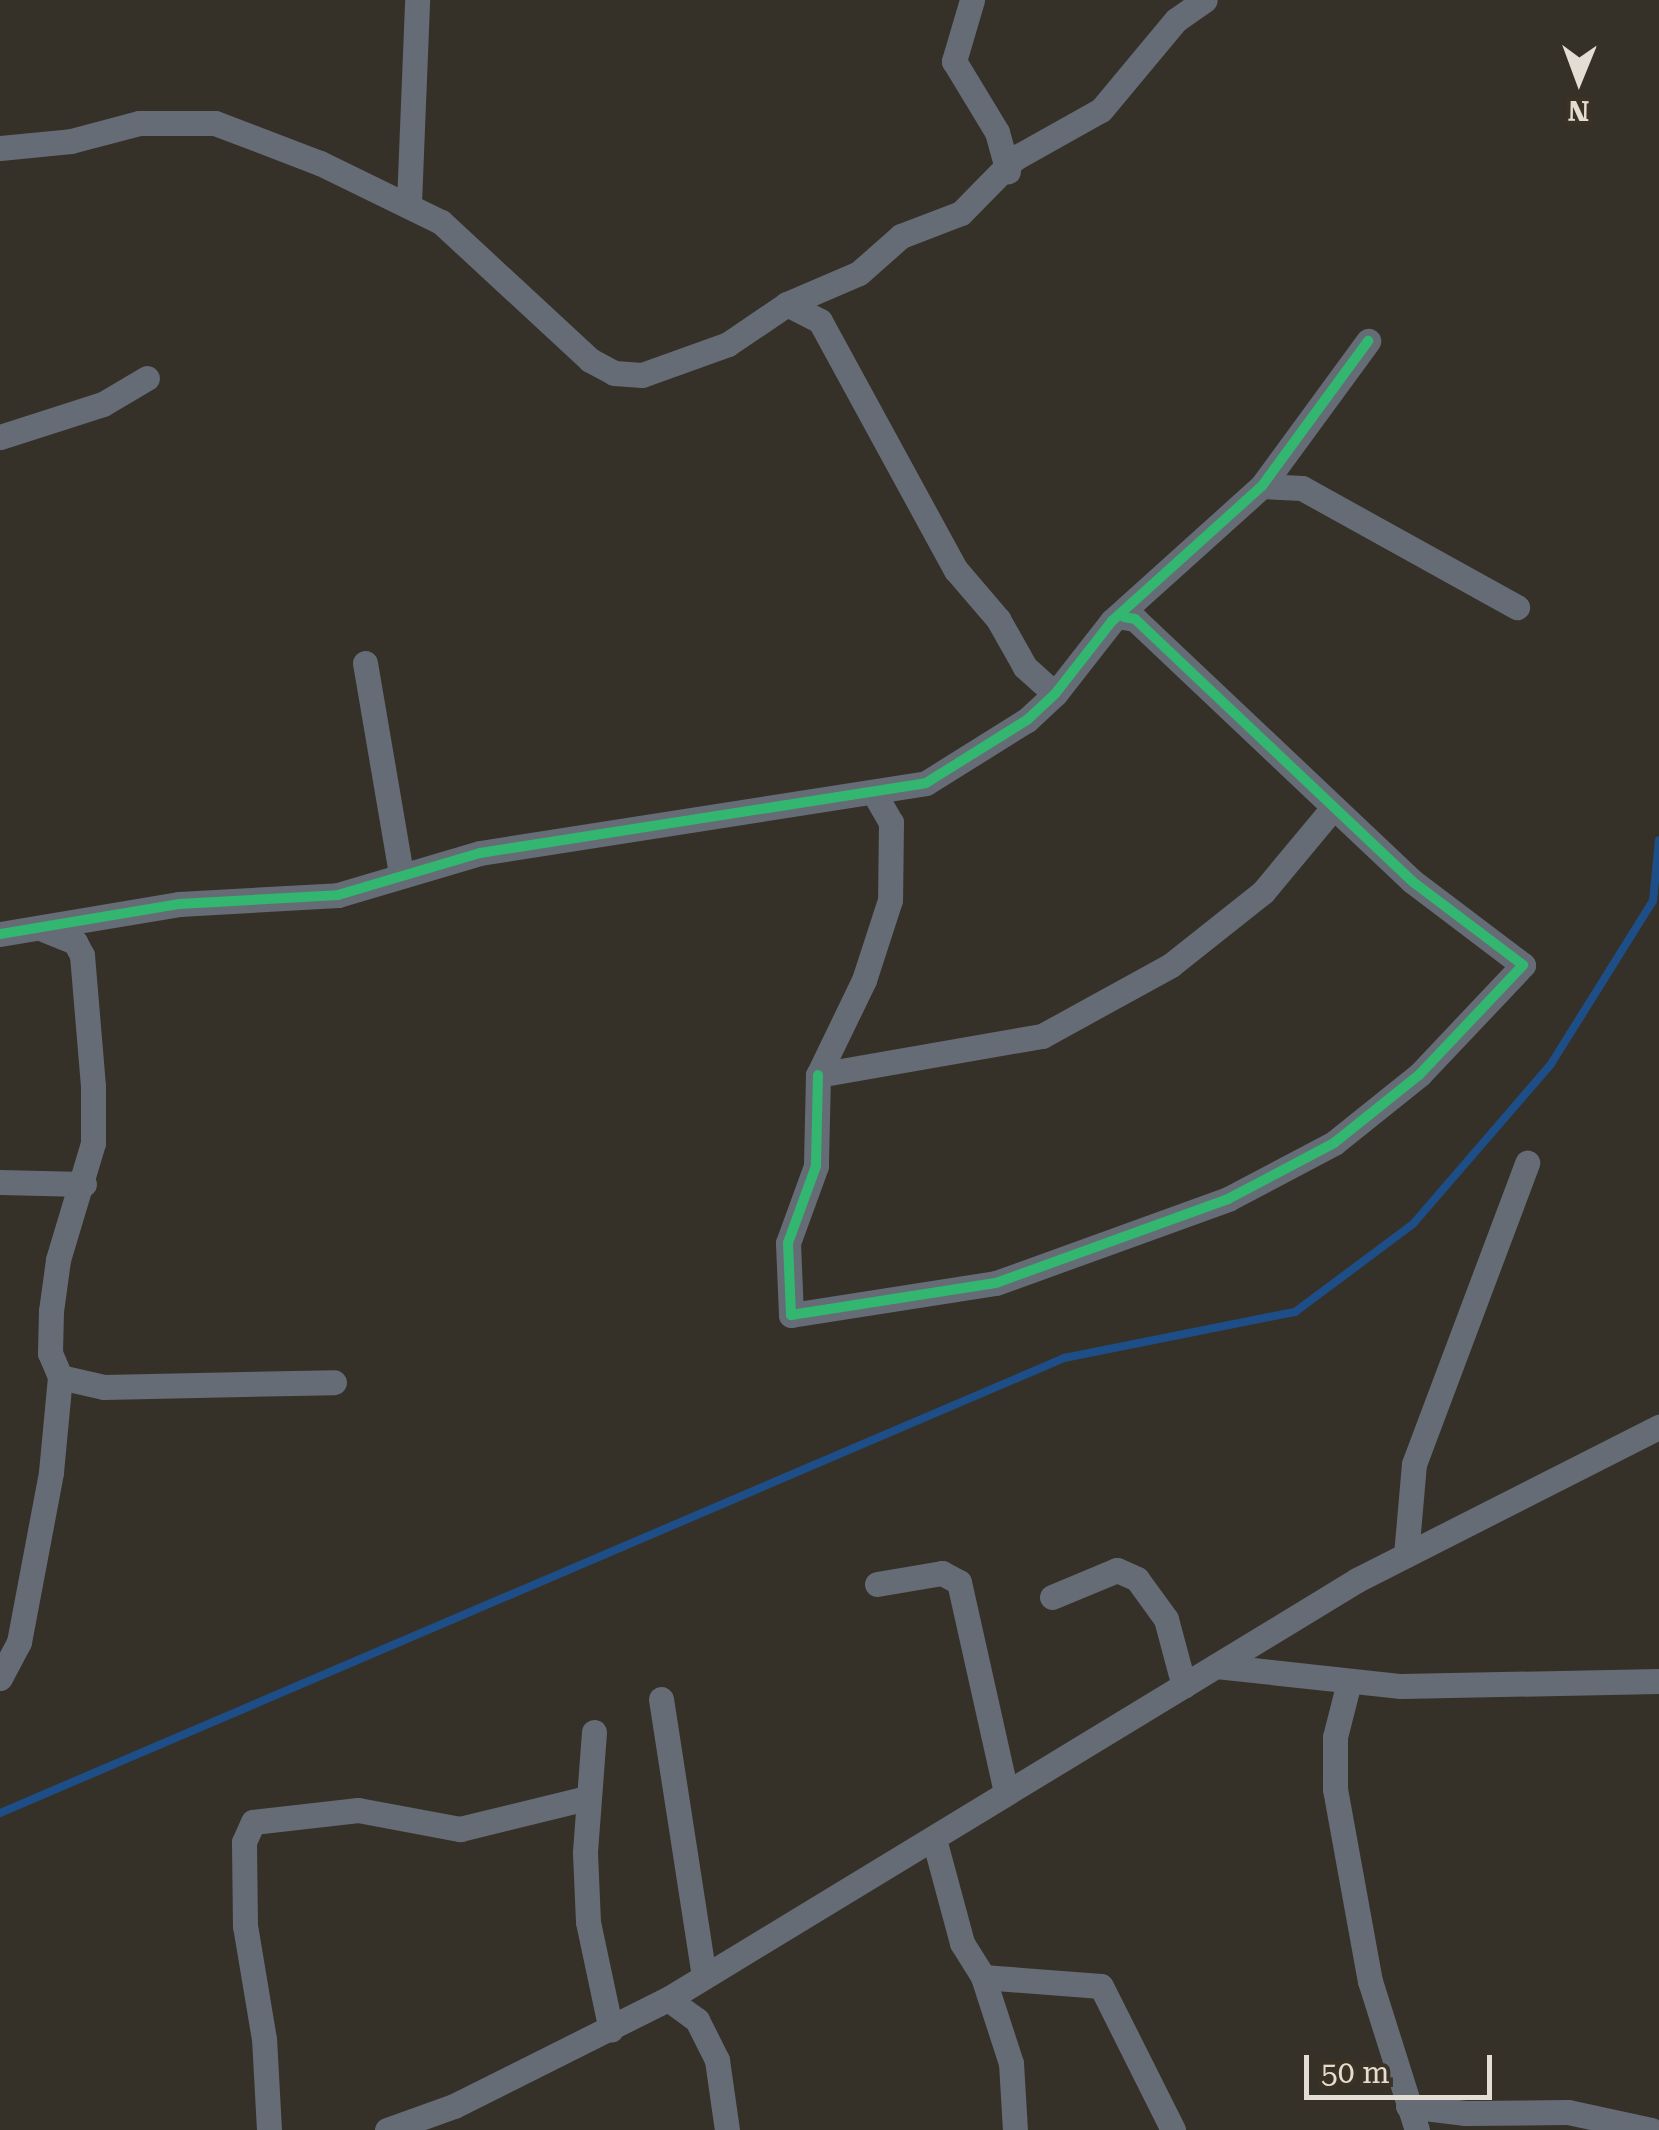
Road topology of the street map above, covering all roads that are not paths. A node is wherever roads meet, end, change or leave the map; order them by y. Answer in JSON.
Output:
{"nodes":[{"id":1,"x":417,"y":0,"type":"edge"},
{"id":2,"x":972,"y":0,"type":"edge"},
{"id":3,"x":1205,"y":0,"type":"edge"},
{"id":4,"x":0,"y":148,"type":"edge"},
{"id":5,"x":1008,"y":172,"type":"junction"},
{"id":6,"x":408,"y":203,"type":"junction"},
{"id":7,"x":787,"y":304,"type":"junction"},
{"id":8,"x":1368,"y":341,"type":"dead end"},
{"id":9,"x":148,"y":378,"type":"dead end"},
{"id":10,"x":0,"y":438,"type":"edge"},
{"id":11,"x":1262,"y":486,"type":"junction"},
{"id":12,"x":1517,"y":607,"type":"dead end"},
{"id":13,"x":1124,"y":617,"type":"junction"},
{"id":14,"x":365,"y":663,"type":"dead end"},
{"id":15,"x":1055,"y":694,"type":"junction"},
{"id":16,"x":874,"y":793,"type":"junction"},
{"id":17,"x":1332,"y":809,"type":"junction"},
{"id":18,"x":400,"y":874,"type":"junction"},
{"id":19,"x":36,"y":927,"type":"junction"},
{"id":20,"x":0,"y":934,"type":"edge"},
{"id":21,"x":818,"y":1075,"type":"junction"},
{"id":22,"x":1527,"y":1163,"type":"dead end"},
{"id":23,"x":0,"y":1182,"type":"edge"},
{"id":24,"x":84,"y":1184,"type":"junction"},
{"id":25,"x":60,"y":1377,"type":"junction"},
{"id":26,"x":334,"y":1382,"type":"dead end"},
{"id":27,"x":1659,"y":1426,"type":"edge"},
{"id":28,"x":1406,"y":1555,"type":"junction"},
{"id":29,"x":878,"y":1584,"type":"dead end"},
{"id":30,"x":1052,"y":1597,"type":"dead end"},
{"id":31,"x":1216,"y":1666,"type":"junction"},
{"id":32,"x":0,"y":1678,"type":"edge"},
{"id":33,"x":1659,"y":1680,"type":"edge"},
{"id":34,"x":1349,"y":1682,"type":"junction"},
{"id":35,"x":1184,"y":1686,"type":"junction"},
{"id":36,"x":662,"y":1699,"type":"dead end"},
{"id":37,"x":594,"y":1732,"type":"dead end"},
{"id":38,"x":1006,"y":1792,"type":"junction"},
{"id":39,"x":587,"y":1798,"type":"junction"},
{"id":40,"x":934,"y":1838,"type":"junction"},
{"id":41,"x":704,"y":1977,"type":"junction"},
{"id":42,"x":983,"y":1977,"type":"junction"},
{"id":43,"x":668,"y":1999,"type":"junction"},
{"id":44,"x":611,"y":2030,"type":"junction"},
{"id":45,"x":1413,"y":2118,"type":"edge"},
{"id":46,"x":268,"y":2130,"type":"edge"},
{"id":47,"x":388,"y":2130,"type":"edge"},
{"id":48,"x":727,"y":2130,"type":"edge"},
{"id":49,"x":1014,"y":2130,"type":"edge"},
{"id":50,"x":1173,"y":2130,"type":"edge"},
{"id":51,"x":1651,"y":2130,"type":"edge"}],
"edges":[{"from":1,"to":6,"type":"street"},
{"from":2,"to":5,"type":"street"},
{"from":3,"to":5,"type":"street"},
{"from":4,"to":6,"type":"street"},
{"from":5,"to":7,"type":"street"},
{"from":6,"to":7,"type":"street"},
{"from":7,"to":15,"type":"street"},
{"from":8,"to":11,"type":"street"},
{"from":9,"to":10,"type":"street"},
{"from":11,"to":12,"type":"street"},
{"from":11,"to":13,"type":"street"},
{"from":13,"to":15,"type":"street"},
{"from":13,"to":17,"type":"street"},
{"from":14,"to":18,"type":"street"},
{"from":15,"to":16,"type":"street"},
{"from":16,"to":18,"type":"street"},
{"from":16,"to":21,"type":"street"},
{"from":17,"to":21,"type":"street"},
{"from":17,"to":21,"type":"street"},
{"from":18,"to":19,"type":"street"},
{"from":19,"to":20,"type":"street"},
{"from":19,"to":24,"type":"street"},
{"from":22,"to":28,"type":"street"},
{"from":23,"to":24,"type":"street"},
{"from":24,"to":25,"type":"street"},
{"from":25,"to":26,"type":"street"},
{"from":25,"to":32,"type":"street"},
{"from":27,"to":28,"type":"street"},
{"from":28,"to":31,"type":"street"},
{"from":29,"to":38,"type":"street"},
{"from":30,"to":35,"type":"street"},
{"from":31,"to":34,"type":"street"},
{"from":31,"to":35,"type":"street"},
{"from":33,"to":34,"type":"street"},
{"from":34,"to":45,"type":"street"},
{"from":35,"to":38,"type":"street"},
{"from":36,"to":41,"type":"street"},
{"from":37,"to":39,"type":"street"},
{"from":38,"to":40,"type":"street"},
{"from":39,"to":44,"type":"street"},
{"from":39,"to":46,"type":"street"},
{"from":40,"to":41,"type":"street"},
{"from":40,"to":42,"type":"street"},
{"from":41,"to":43,"type":"street"},
{"from":42,"to":49,"type":"street"},
{"from":42,"to":50,"type":"street"},
{"from":43,"to":44,"type":"street"},
{"from":43,"to":48,"type":"street"},
{"from":44,"to":47,"type":"street"},
{"from":45,"to":51,"type":"street"}]}
